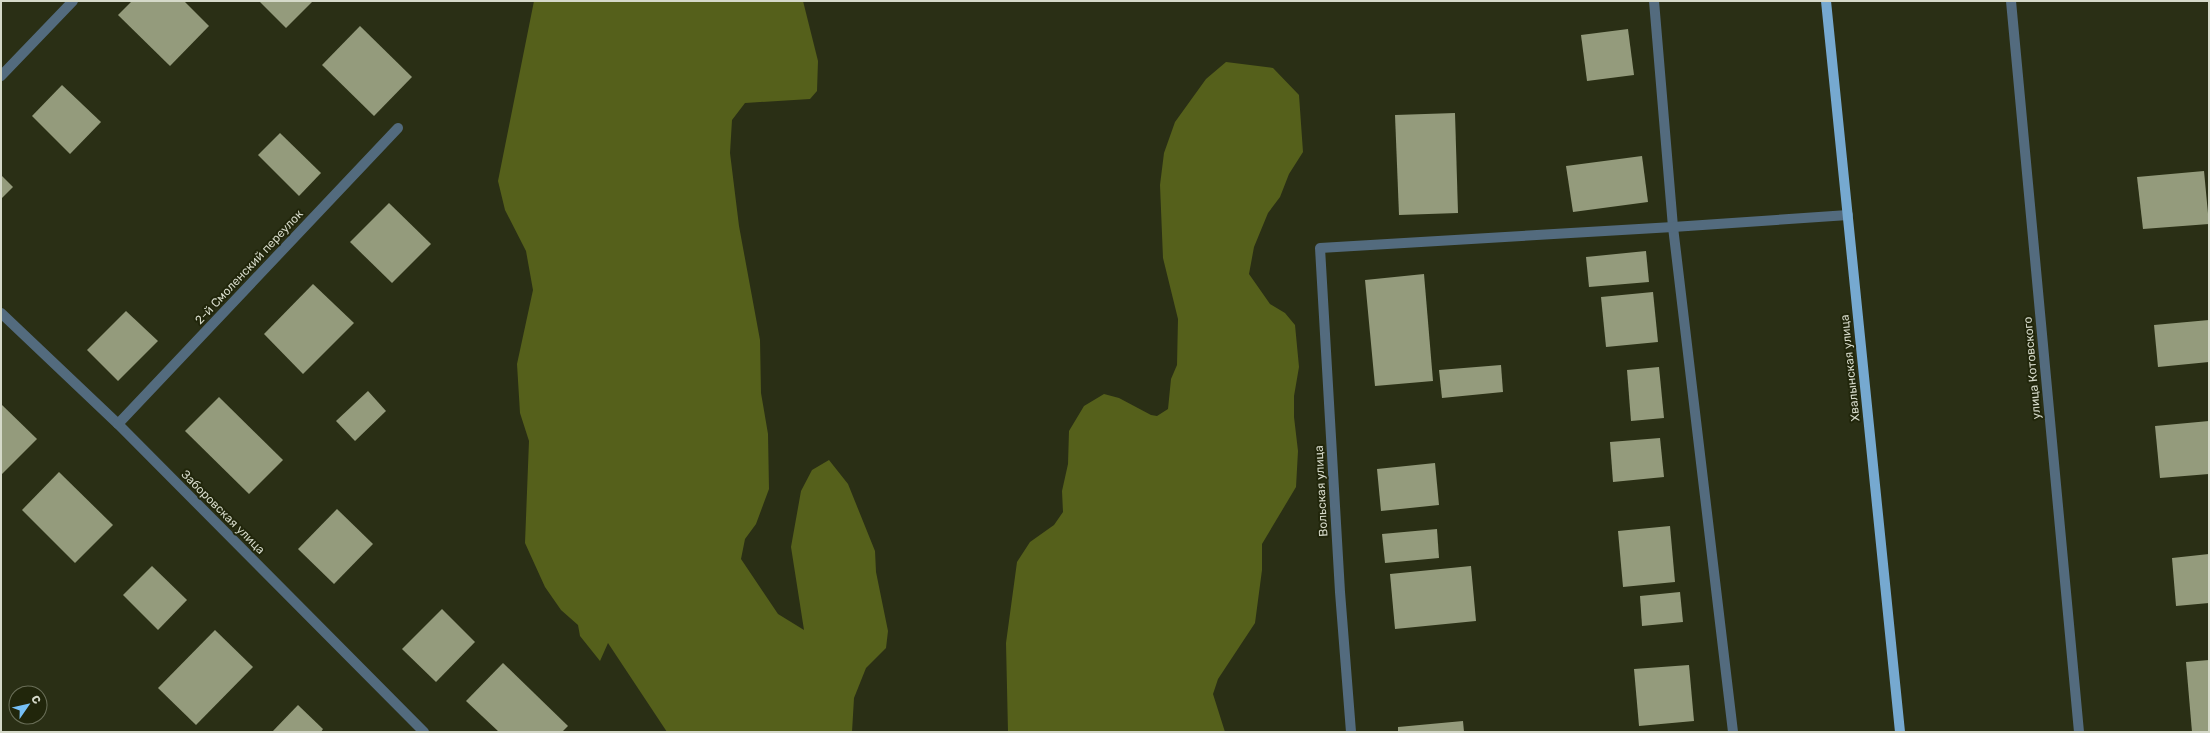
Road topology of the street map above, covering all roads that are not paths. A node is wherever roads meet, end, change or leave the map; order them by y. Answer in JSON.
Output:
{"nodes":[{"id":1,"x":73,"y":1,"type":"edge"},
{"id":2,"x":1654,"y":1,"type":"edge"},
{"id":3,"x":1826,"y":1,"type":"edge"},
{"id":4,"x":2011,"y":1,"type":"edge"},
{"id":5,"x":1,"y":76,"type":"edge"},
{"id":6,"x":398,"y":128,"type":"dead end"},
{"id":7,"x":1848,"y":215,"type":"junction"},
{"id":8,"x":1673,"y":227,"type":"junction"},
{"id":9,"x":1,"y":313,"type":"edge"},
{"id":10,"x":118,"y":424,"type":"junction"},
{"id":11,"x":424,"y":732,"type":"edge"},
{"id":12,"x":1351,"y":732,"type":"edge"},
{"id":13,"x":1733,"y":732,"type":"edge"},
{"id":14,"x":1900,"y":732,"type":"edge"},
{"id":15,"x":2079,"y":732,"type":"edge"}],
"edges":[{"from":1,"to":5,"type":"street"},
{"from":2,"to":8,"type":"street"},
{"from":3,"to":7,"type":"main road","name":"Хвалынская улица"},
{"from":4,"to":15,"type":"street","name":"улица Котовского"},
{"from":6,"to":10,"type":"street","name":"2-й Смоленский переулок"},
{"from":7,"to":8,"type":"street"},
{"from":7,"to":14,"type":"main road","name":"Хвалынская улица"},
{"from":8,"to":12,"type":"street","name":"Вольская улица"},
{"from":8,"to":13,"type":"street"},
{"from":9,"to":10,"type":"street","name":"Заборовская улица"},
{"from":10,"to":11,"type":"street","name":"Заборовская улица"}]}
